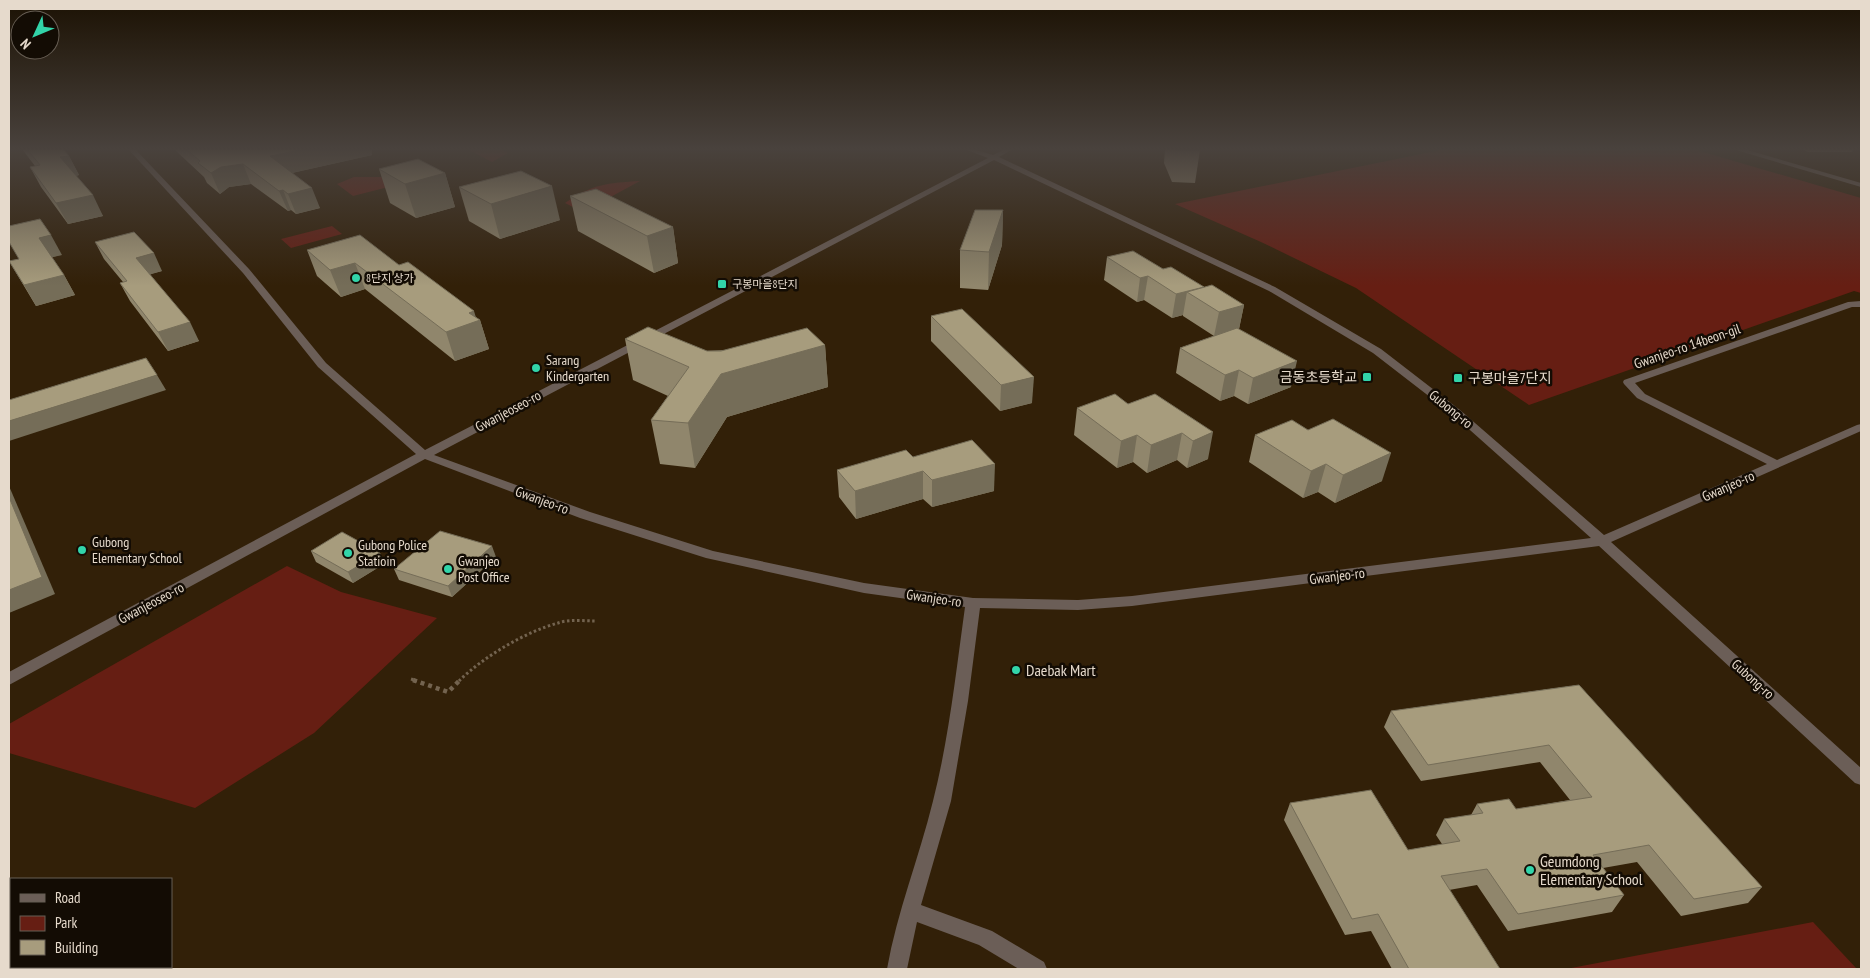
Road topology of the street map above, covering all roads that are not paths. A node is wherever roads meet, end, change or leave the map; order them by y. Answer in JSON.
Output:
{"nodes":[{"id":1,"x":174,"y":195,"type":"edge"},
{"id":2,"x":921,"y":195,"type":"edge"},
{"id":3,"x":1073,"y":195,"type":"edge"},
{"id":4,"x":1861,"y":304,"type":"edge"},
{"id":5,"x":1861,"y":427,"type":"edge"},
{"id":6,"x":424,"y":455,"type":"junction"},
{"id":7,"x":1776,"y":464,"type":"junction"},
{"id":8,"x":1602,"y":541,"type":"junction"},
{"id":9,"x":973,"y":603,"type":"junction"},
{"id":10,"x":9,"y":679,"type":"edge"},
{"id":11,"x":1861,"y":778,"type":"edge"},
{"id":12,"x":910,"y":910,"type":"junction"},
{"id":13,"x":897,"y":969,"type":"edge"},
{"id":14,"x":1037,"y":969,"type":"edge"}],
"edges":[{"from":1,"to":6,"type":"street","name":"Gwanjeo-ro"},
{"from":2,"to":6,"type":"street","name":"Gwanjeoseo-ro"},
{"from":3,"to":8,"type":"street","name":"Gubong-ro"},
{"from":4,"to":7,"type":"street","name":"Gwanjeo-ro 14beon-gil"},
{"from":5,"to":7,"type":"street","name":"Gwanjeo-ro"},
{"from":6,"to":9,"type":"street","name":"Gwanjeo-ro"},
{"from":6,"to":10,"type":"street","name":"Gwanjeoseo-ro"},
{"from":7,"to":8,"type":"street","name":"Gwanjeo-ro"},
{"from":8,"to":9,"type":"street","name":"Gwanjeo-ro"},
{"from":8,"to":11,"type":"street","name":"Gubong-ro"},
{"from":9,"to":12,"type":"street"},
{"from":12,"to":13,"type":"street"},
{"from":12,"to":14,"type":"street"}]}
